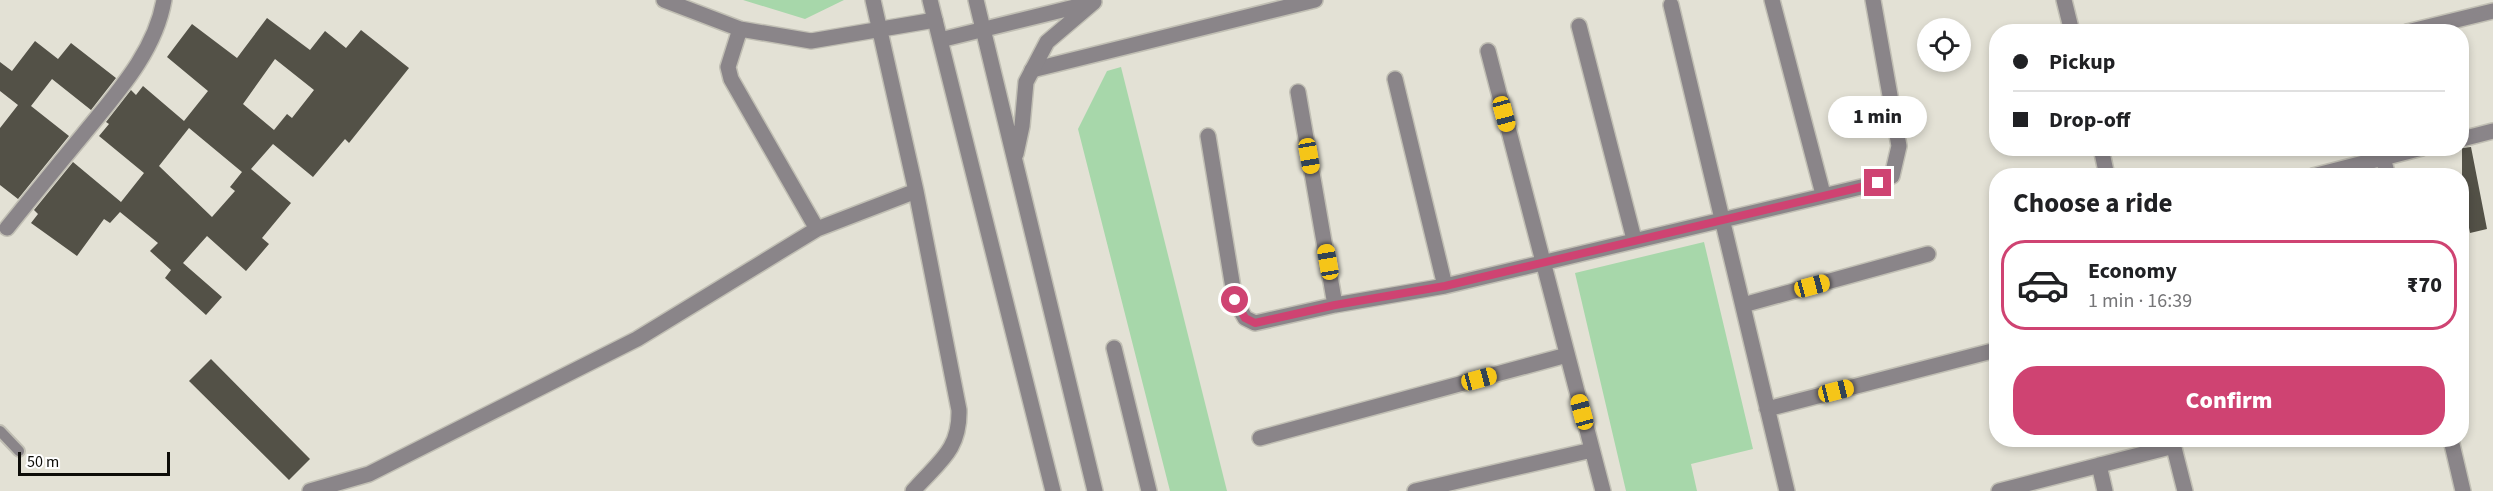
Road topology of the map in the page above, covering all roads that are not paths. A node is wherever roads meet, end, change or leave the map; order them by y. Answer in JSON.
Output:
{"nodes":[{"id":1,"x":164,"y":0,"type":"edge"},
{"id":2,"x":664,"y":0,"type":"edge"},
{"id":3,"x":873,"y":0,"type":"edge"},
{"id":4,"x":930,"y":0,"type":"edge"},
{"id":5,"x":976,"y":0,"type":"edge"},
{"id":6,"x":1315,"y":0,"type":"edge"},
{"id":7,"x":1772,"y":0,"type":"edge"},
{"id":8,"x":1872,"y":0,"type":"edge"},
{"id":9,"x":2064,"y":0,"type":"edge"},
{"id":10,"x":1099,"y":1,"type":"edge"},
{"id":11,"x":1671,"y":5,"type":"dead end"},
{"id":12,"x":2493,"y":11,"type":"edge"},
{"id":13,"x":935,"y":20,"type":"junction"},
{"id":14,"x":2070,"y":24,"type":"edge"},
{"id":15,"x":2440,"y":24,"type":"edge"},
{"id":16,"x":1579,"y":26,"type":"dead end"},
{"id":17,"x":740,"y":29,"type":"junction"},
{"id":18,"x":880,"y":29,"type":"junction"},
{"id":19,"x":984,"y":29,"type":"junction"},
{"id":20,"x":940,"y":40,"type":"junction"},
{"id":21,"x":1488,"y":51,"type":"dead end"},
{"id":22,"x":1032,"y":70,"type":"junction"},
{"id":23,"x":1395,"y":79,"type":"dead end"},
{"id":24,"x":1298,"y":92,"type":"dead end"},
{"id":25,"x":2493,"y":131,"type":"edge"},
{"id":26,"x":1208,"y":136,"type":"dead end"},
{"id":27,"x":2469,"y":137,"type":"edge"},
{"id":28,"x":2391,"y":156,"type":"edge"},
{"id":29,"x":2383,"y":158,"type":"junction"},
{"id":30,"x":1015,"y":159,"type":"junction"},
{"id":31,"x":2344,"y":168,"type":"edge"},
{"id":32,"x":2386,"y":168,"type":"edge"},
{"id":33,"x":916,"y":191,"type":"junction"},
{"id":34,"x":1822,"y":194,"type":"junction"},
{"id":35,"x":1722,"y":218,"type":"junction"},
{"id":36,"x":7,"y":228,"type":"dead end"},
{"id":37,"x":817,"y":230,"type":"junction"},
{"id":38,"x":1634,"y":239,"type":"junction"},
{"id":39,"x":1928,"y":254,"type":"dead end"},
{"id":40,"x":1543,"y":261,"type":"junction"},
{"id":41,"x":1445,"y":286,"type":"junction"},
{"id":42,"x":1335,"y":305,"type":"junction"},
{"id":43,"x":1743,"y":305,"type":"junction"},
{"id":44,"x":1114,"y":348,"type":"dead end"},
{"id":45,"x":1989,"y":352,"type":"edge"},
{"id":46,"x":1567,"y":355,"type":"junction"},
{"id":47,"x":1767,"y":408,"type":"junction"},
{"id":48,"x":0,"y":431,"type":"edge"},
{"id":49,"x":1260,"y":438,"type":"dead end"},
{"id":50,"x":2160,"y":447,"type":"edge"},
{"id":51,"x":2174,"y":447,"type":"edge"},
{"id":52,"x":2453,"y":447,"type":"edge"},
{"id":53,"x":1592,"y":450,"type":"junction"},
{"id":54,"x":19,"y":451,"type":"dead end"},
{"id":55,"x":2099,"y":465,"type":"junction"},
{"id":56,"x":310,"y":491,"type":"edge"},
{"id":57,"x":913,"y":491,"type":"edge"},
{"id":58,"x":1053,"y":491,"type":"edge"},
{"id":59,"x":1095,"y":491,"type":"edge"},
{"id":60,"x":1149,"y":491,"type":"edge"},
{"id":61,"x":1415,"y":491,"type":"edge"},
{"id":62,"x":1603,"y":491,"type":"edge"},
{"id":63,"x":1787,"y":491,"type":"edge"},
{"id":64,"x":1999,"y":491,"type":"edge"},
{"id":65,"x":2105,"y":491,"type":"edge"},
{"id":66,"x":2185,"y":491,"type":"edge"},
{"id":67,"x":2463,"y":491,"type":"edge"}],
"edges":[{"from":1,"to":36,"type":"street"},
{"from":2,"to":17,"type":"street"},
{"from":3,"to":18,"type":"street"},
{"from":4,"to":13,"type":"street"},
{"from":5,"to":19,"type":"street"},
{"from":6,"to":22,"type":"street"},
{"from":7,"to":34,"type":"street"},
{"from":8,"to":34,"type":"street"},
{"from":9,"to":14,"type":"street"},
{"from":10,"to":19,"type":"street"},
{"from":10,"to":22,"type":"street"},
{"from":11,"to":35,"type":"street"},
{"from":12,"to":15,"type":"street"},
{"from":13,"to":18,"type":"street"},
{"from":13,"to":20,"type":"street"},
{"from":16,"to":38,"type":"street"},
{"from":17,"to":18,"type":"street"},
{"from":17,"to":37,"type":"street"},
{"from":18,"to":33,"type":"street"},
{"from":19,"to":20,"type":"street"},
{"from":19,"to":30,"type":"street"},
{"from":20,"to":58,"type":"street"},
{"from":21,"to":40,"type":"street"},
{"from":22,"to":30,"type":"street"},
{"from":23,"to":41,"type":"street"},
{"from":24,"to":42,"type":"street"},
{"from":25,"to":27,"type":"street"},
{"from":26,"to":42,"type":"street"},
{"from":28,"to":29,"type":"street"},
{"from":29,"to":31,"type":"street"},
{"from":29,"to":32,"type":"street"},
{"from":30,"to":59,"type":"street"},
{"from":33,"to":37,"type":"street"},
{"from":33,"to":57,"type":"street"},
{"from":34,"to":35,"type":"street"},
{"from":35,"to":38,"type":"street"},
{"from":35,"to":43,"type":"street"},
{"from":37,"to":56,"type":"street"},
{"from":38,"to":40,"type":"street"},
{"from":39,"to":43,"type":"street"},
{"from":40,"to":41,"type":"street"},
{"from":40,"to":46,"type":"street"},
{"from":41,"to":42,"type":"street"},
{"from":43,"to":47,"type":"street"},
{"from":44,"to":60,"type":"street"},
{"from":45,"to":47,"type":"street"},
{"from":46,"to":49,"type":"street"},
{"from":46,"to":53,"type":"street"},
{"from":47,"to":63,"type":"street"},
{"from":48,"to":54,"type":"lane"},
{"from":50,"to":55,"type":"street"},
{"from":51,"to":66,"type":"street"},
{"from":52,"to":67,"type":"street"},
{"from":53,"to":61,"type":"street"},
{"from":53,"to":62,"type":"street"},
{"from":55,"to":64,"type":"street"},
{"from":55,"to":65,"type":"street"}]}
